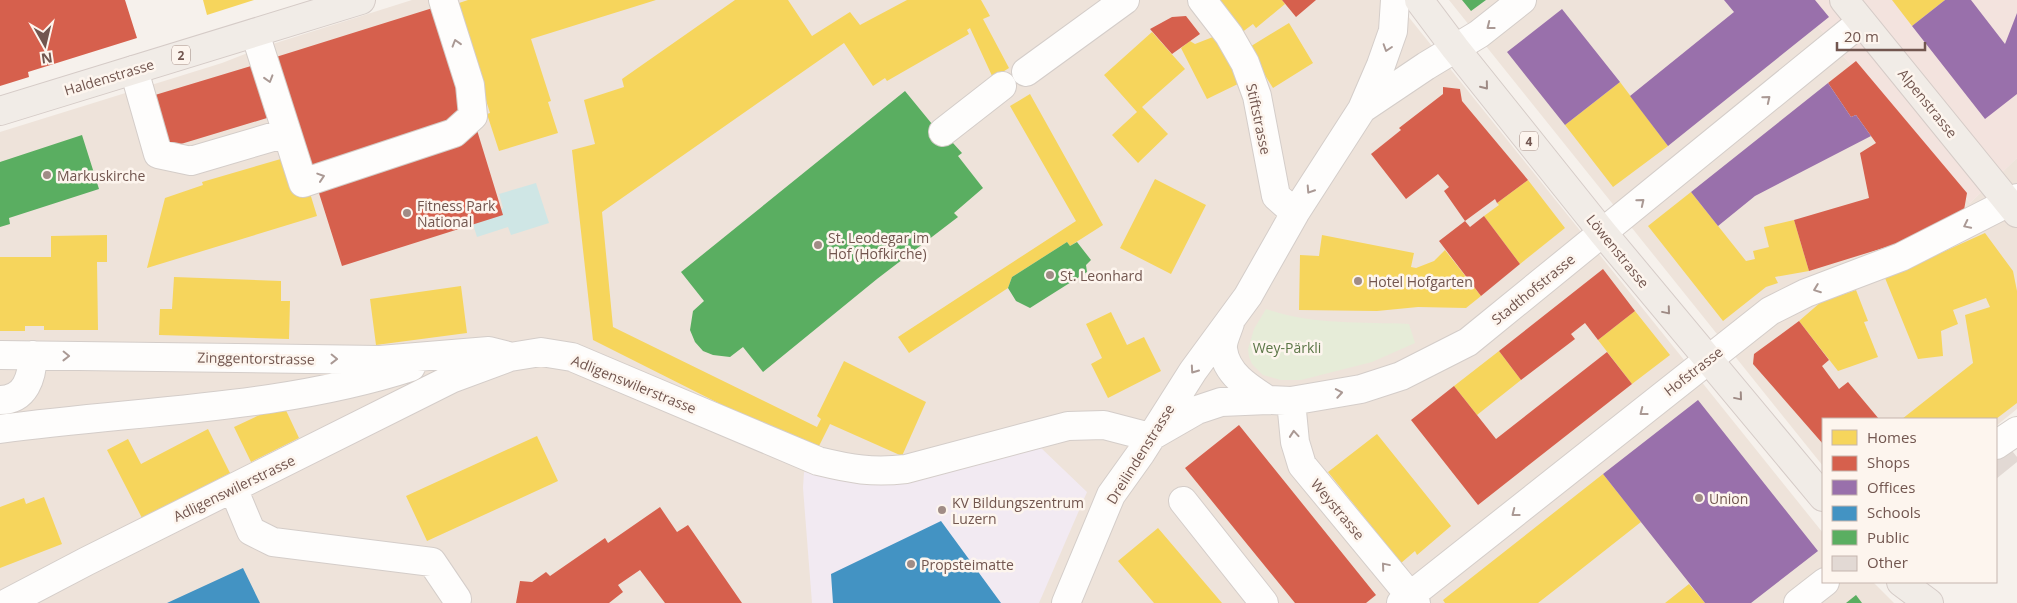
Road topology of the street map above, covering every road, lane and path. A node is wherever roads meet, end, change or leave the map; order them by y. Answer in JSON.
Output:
{"nodes":[{"id":1,"x":361,"y":0,"type":"edge"},
{"id":2,"x":443,"y":0,"type":"edge"},
{"id":3,"x":1126,"y":0,"type":"edge"},
{"id":4,"x":1202,"y":0,"type":"edge"},
{"id":5,"x":1395,"y":0,"type":"edge"},
{"id":6,"x":1419,"y":0,"type":"edge"},
{"id":7,"x":1522,"y":0,"type":"edge"},
{"id":8,"x":1844,"y":0,"type":"edge"},
{"id":9,"x":1861,"y":22,"type":"junction"},
{"id":10,"x":255,"y":32,"type":"junction"},
{"id":11,"x":1455,"y":48,"type":"junction"},
{"id":12,"x":134,"y":70,"type":"junction"},
{"id":13,"x":1026,"y":72,"type":"dead end"},
{"id":14,"x":1002,"y":86,"type":"dead end"},
{"id":15,"x":1362,"y":109,"type":"junction"},
{"id":16,"x":0,"y":111,"type":"edge"},
{"id":17,"x":943,"y":132,"type":"dead end"},
{"id":18,"x":286,"y":133,"type":"junction"},
{"id":19,"x":2015,"y":198,"type":"edge"},
{"id":20,"x":1295,"y":213,"type":"junction"},
{"id":21,"x":1603,"y":233,"type":"junction"},
{"id":22,"x":1232,"y":316,"type":"junction"},
{"id":23,"x":456,"y":353,"type":"junction"},
{"id":24,"x":0,"y":355,"type":"edge"},
{"id":25,"x":33,"y":355,"type":"junction"},
{"id":26,"x":510,"y":357,"type":"junction"},
{"id":27,"x":1708,"y":360,"type":"junction"},
{"id":28,"x":0,"y":400,"type":"edge"},
{"id":29,"x":1279,"y":400,"type":"junction"},
{"id":30,"x":0,"y":429,"type":"edge"},
{"id":31,"x":2017,"y":431,"type":"edge"},
{"id":32,"x":1150,"y":437,"type":"junction"},
{"id":33,"x":1997,"y":443,"type":"edge"},
{"id":34,"x":233,"y":488,"type":"junction"},
{"id":35,"x":1822,"y":496,"type":"edge"},
{"id":36,"x":1183,"y":501,"type":"dead end"},
{"id":37,"x":1824,"y":583,"type":"edge"},
{"id":38,"x":1902,"y":583,"type":"edge"},
{"id":39,"x":457,"y":599,"type":"dead end"},
{"id":40,"x":1409,"y":601,"type":"edge"},
{"id":41,"x":7,"y":603,"type":"edge"},
{"id":42,"x":1066,"y":603,"type":"edge"},
{"id":43,"x":1264,"y":603,"type":"edge"},
{"id":44,"x":1798,"y":603,"type":"edge"},
{"id":45,"x":1929,"y":603,"type":"edge"}],
"edges":[{"from":1,"to":10,"type":"main road","name":"Haldenstrasse","number":"2"},
{"from":18,"to":2,"type":"street","one_way":true},
{"from":3,"to":13,"type":"street"},
{"from":4,"to":20,"type":"street","name":"Stiftstrasse"},
{"from":5,"to":15,"type":"street","name":"Dreilindenstrasse","one_way":true},
{"from":6,"to":11,"type":"main road","name":"Löwenstrasse","number":"4"},
{"from":7,"to":11,"type":"street","name":"Dreilindenstrasse","one_way":true},
{"from":8,"to":9,"type":"main road","name":"Alpenstrasse"},
{"from":9,"to":19,"type":"main road","name":"Alpenstrasse"},
{"from":21,"to":9,"type":"street","name":"Stadthofstrasse","one_way":true},
{"from":10,"to":12,"type":"main road","name":"Haldenstrasse","number":"2"},
{"from":10,"to":18,"type":"street","one_way":true},
{"from":11,"to":15,"type":"street","name":"Dreilindenstrasse"},
{"from":11,"to":21,"type":"main road","name":"Löwenstrasse","number":"4","one_way":true},
{"from":12,"to":16,"type":"main road","name":"Haldenstrasse","number":"2"},
{"from":12,"to":18,"type":"street"},
{"from":14,"to":17,"type":"street"},
{"from":15,"to":20,"type":"street","name":"Dreilindenstrasse","one_way":true},
{"from":19,"to":27,"type":"street","name":"Hofstrasse","one_way":true},
{"from":20,"to":22,"type":"street","name":"Dreilindenstrasse"},
{"from":21,"to":27,"type":"main road","name":"Löwenstrasse","number":"4","one_way":true},
{"from":29,"to":21,"type":"street","name":"Stadthofstrasse","one_way":true},
{"from":22,"to":29,"type":"street","name":"Dreilindenstrasse"},
{"from":22,"to":32,"type":"street","name":"Dreilindenstrasse","one_way":true},
{"from":25,"to":23,"type":"street","name":"Zinggentorstrasse","one_way":true},
{"from":23,"to":26,"type":"street","name":"Zinggentorstrasse"},
{"from":23,"to":30,"type":"street"},
{"from":24,"to":25,"type":"street","name":"Zinggentorstrasse"},
{"from":25,"to":28,"type":"street"},
{"from":26,"to":32,"type":"street","name":"Adligenswilerstrasse"},
{"from":26,"to":34,"type":"street","name":"Adligenswilerstrasse"},
{"from":27,"to":35,"type":"main road","name":"Löwenstrasse","number":"4","one_way":true},
{"from":27,"to":40,"type":"street","name":"Hofstrasse","one_way":true},
{"from":29,"to":32,"type":"street","name":"Stadthofstrasse"},
{"from":40,"to":29,"type":"street","name":"Weystrasse","one_way":true},
{"from":31,"to":33,"type":"street"},
{"from":32,"to":42,"type":"street","name":"Dreilindenstrasse"},
{"from":34,"to":39,"type":"street"},
{"from":34,"to":41,"type":"street","name":"Adligenswilerstrasse"},
{"from":36,"to":43,"type":"street"},
{"from":37,"to":44,"type":"street"},
{"from":38,"to":45,"type":"main road"}]}
